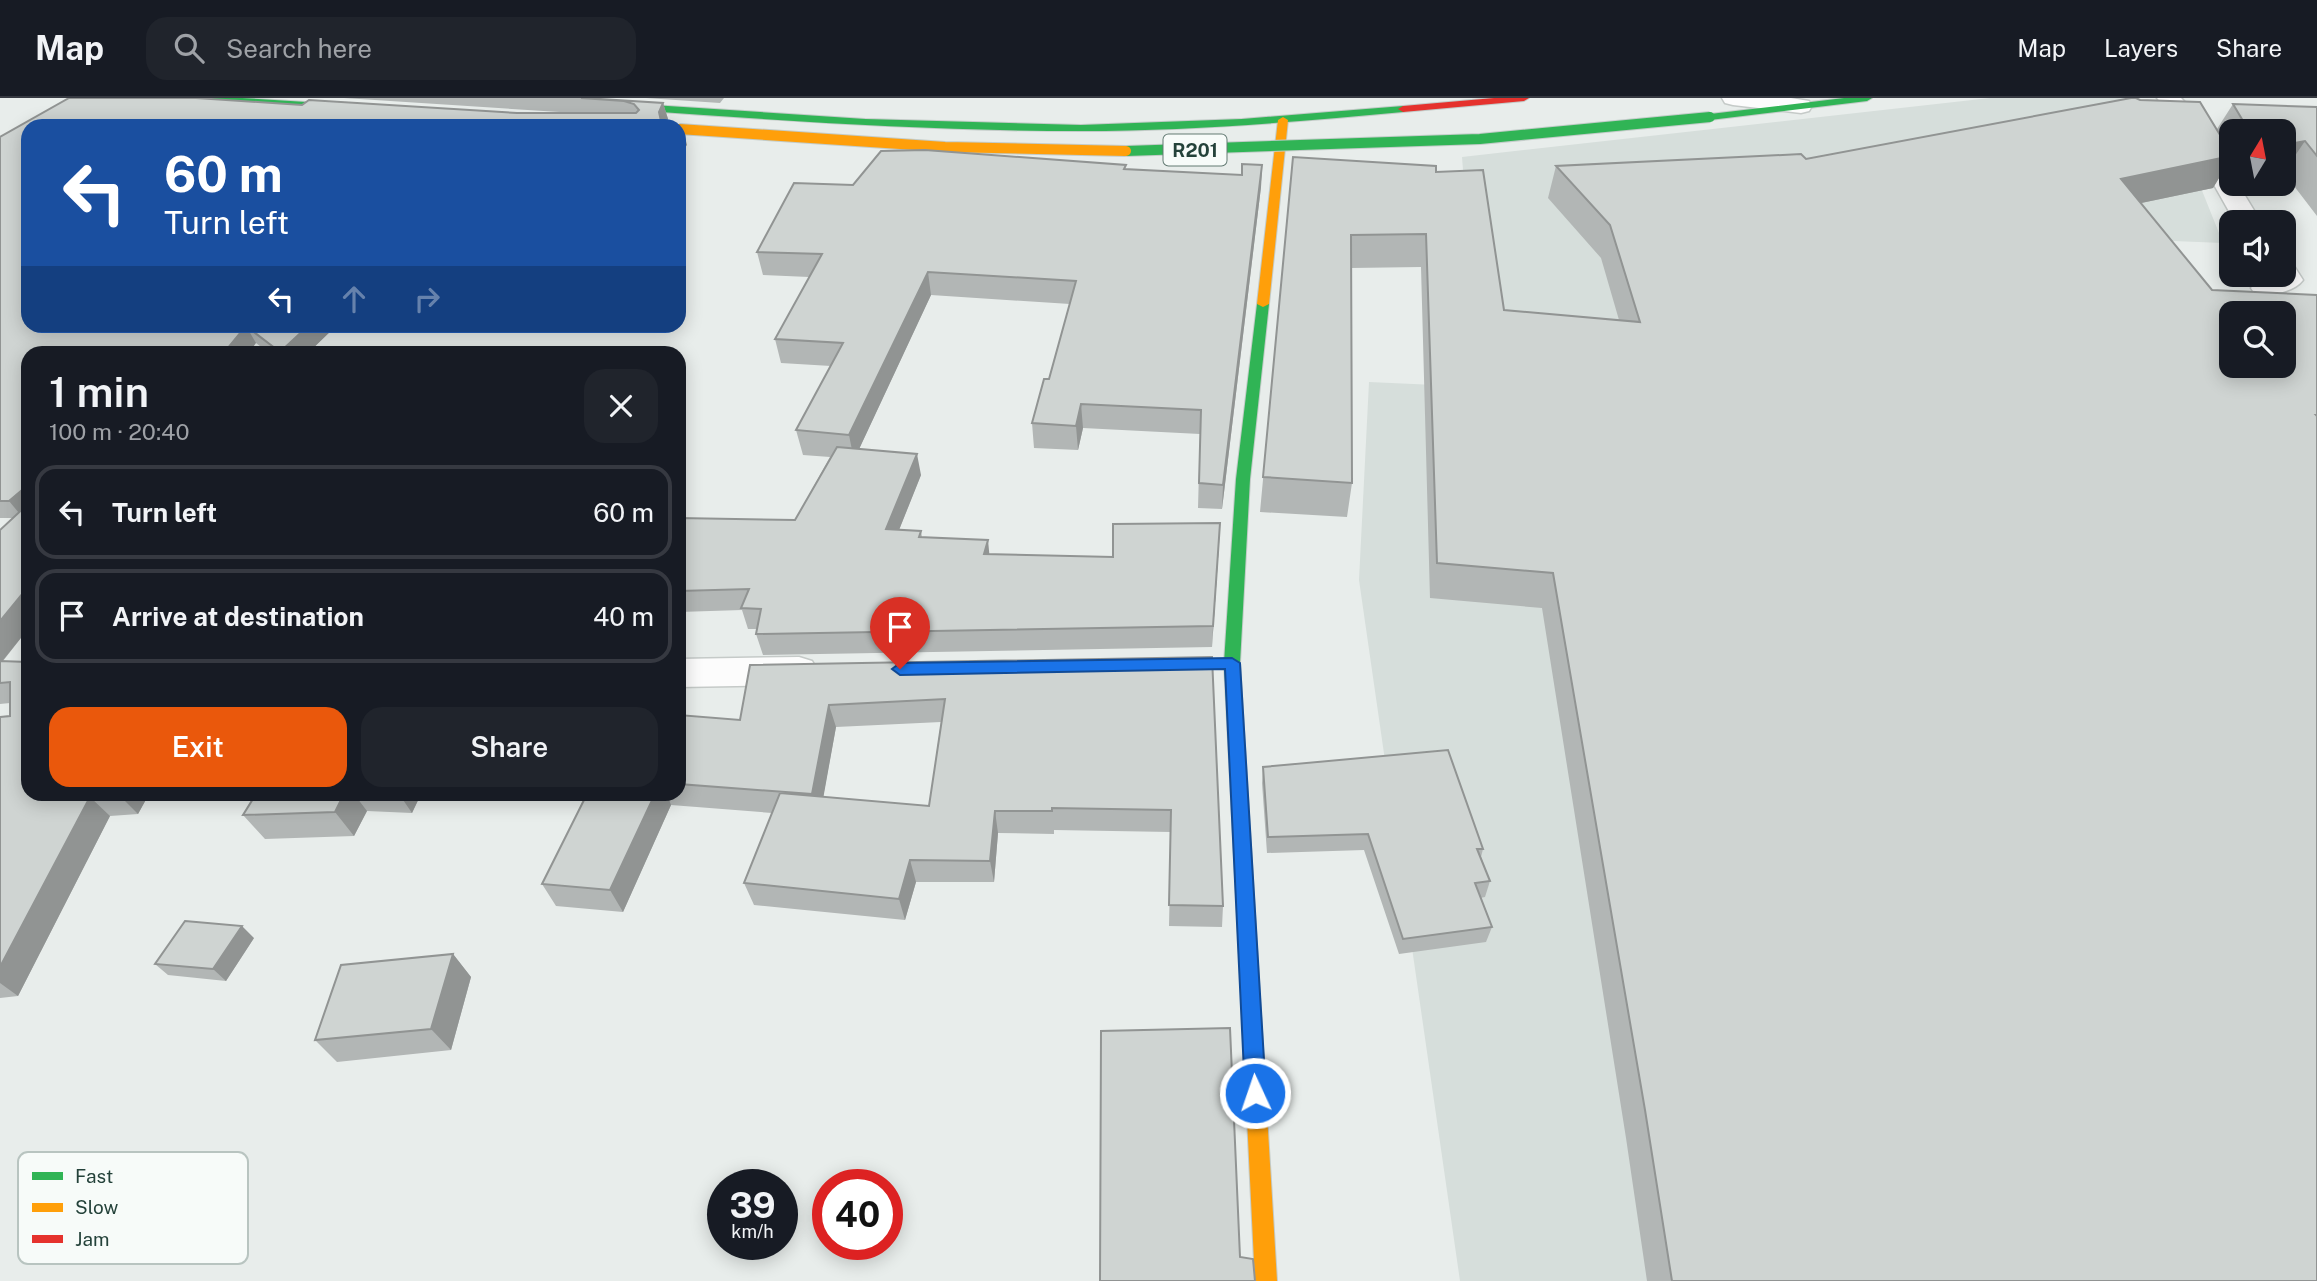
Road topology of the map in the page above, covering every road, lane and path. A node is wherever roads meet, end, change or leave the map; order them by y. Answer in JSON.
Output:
{"nodes":[{"id":1,"x":199,"y":98,"type":"edge"},
{"id":2,"x":505,"y":98,"type":"edge"},
{"id":3,"x":1524,"y":98,"type":"edge"},
{"id":4,"x":1732,"y":98,"type":"edge"},
{"id":5,"x":1867,"y":98,"type":"edge"},
{"id":6,"x":2168,"y":98,"type":"edge"},
{"id":7,"x":1801,"y":106,"type":"junction"},
{"id":8,"x":365,"y":109,"type":"edge"},
{"id":9,"x":1283,"y":120,"type":"junction"},
{"id":10,"x":686,"y":129,"type":"edge"},
{"id":11,"x":2241,"y":210,"type":"edge"},
{"id":12,"x":831,"y":670,"type":"edge"},
{"id":13,"x":686,"y":673,"type":"edge"},
{"id":14,"x":1266,"y":1281,"type":"edge"}],
"edges":[{"from":1,"to":8,"type":"street"},
{"from":2,"to":9,"type":"street"},
{"from":3,"to":9,"type":"street"},
{"from":4,"to":7,"type":"street"},
{"from":5,"to":7,"type":"street","number":"R201"},
{"from":6,"to":11,"type":"street"},
{"from":7,"to":10,"type":"street","number":"R201","bridge":true},
{"from":9,"to":14,"type":"street"},
{"from":12,"to":13,"type":"street"}]}
